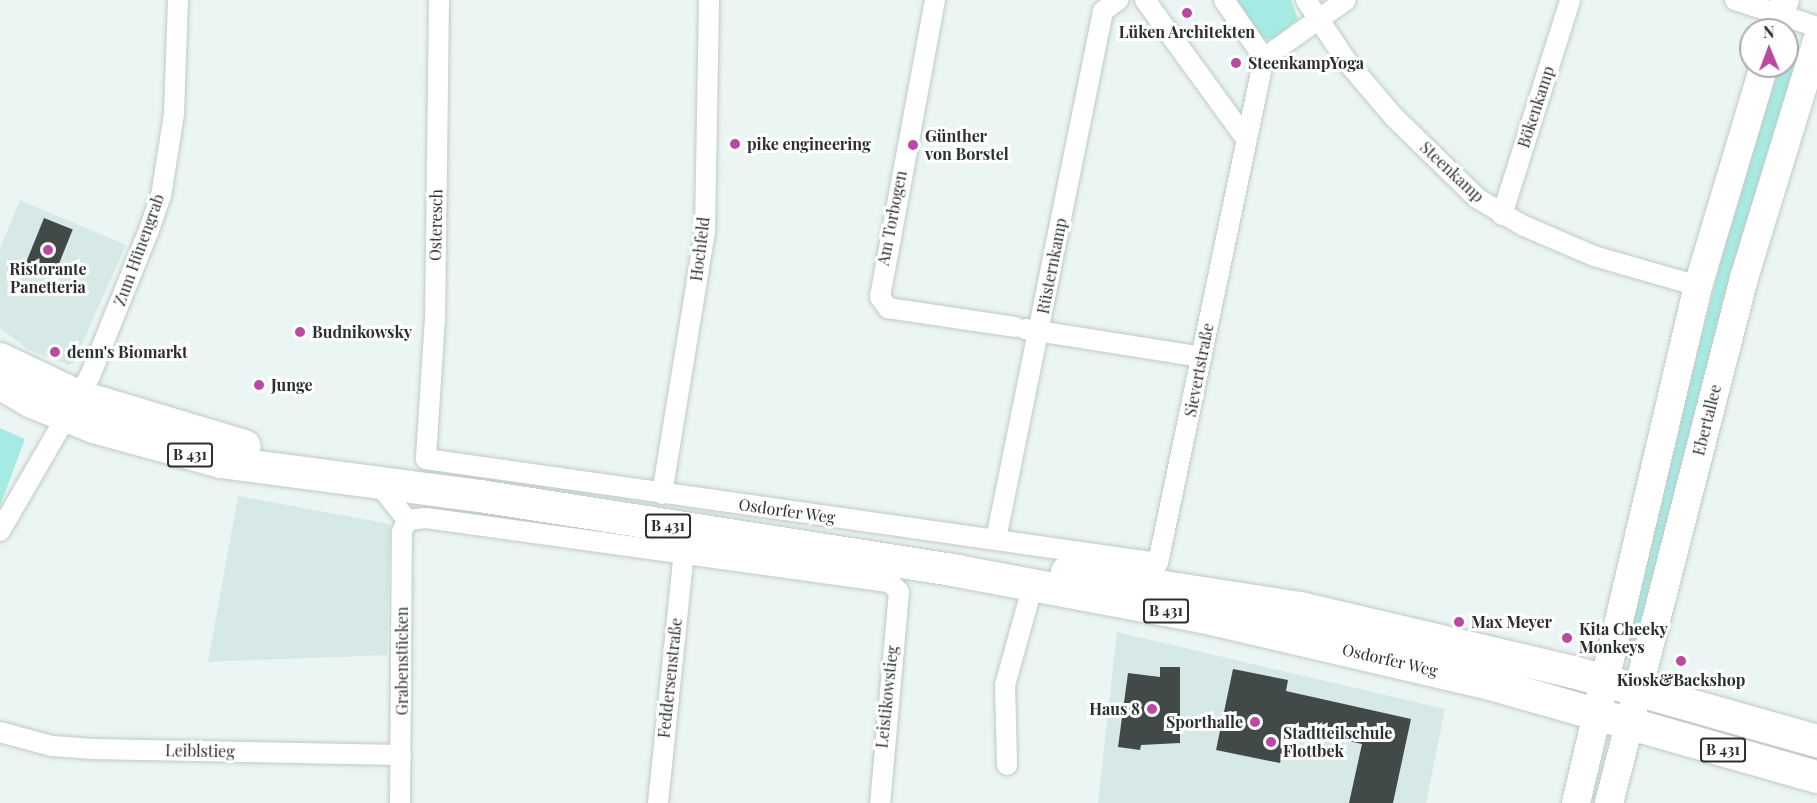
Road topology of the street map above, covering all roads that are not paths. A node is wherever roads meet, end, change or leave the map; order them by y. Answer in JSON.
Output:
{"nodes":[{"id":1,"x":178,"y":0,"type":"edge"},
{"id":2,"x":439,"y":0,"type":"edge"},
{"id":3,"x":709,"y":0,"type":"edge"},
{"id":4,"x":935,"y":0,"type":"edge"},
{"id":5,"x":1118,"y":0,"type":"edge"},
{"id":6,"x":1145,"y":0,"type":"edge"},
{"id":7,"x":1224,"y":0,"type":"edge"},
{"id":8,"x":1306,"y":0,"type":"edge"},
{"id":9,"x":1346,"y":0,"type":"edge"},
{"id":10,"x":1570,"y":0,"type":"edge"},
{"id":11,"x":1735,"y":0,"type":"edge"},
{"id":12,"x":1780,"y":15,"type":"edge"},
{"id":13,"x":1319,"y":20,"type":"junction"},
{"id":14,"x":1817,"y":27,"type":"edge"},
{"id":15,"x":1817,"y":40,"type":"edge"},
{"id":16,"x":1264,"y":58,"type":"junction"},
{"id":17,"x":1760,"y":78,"type":"edge"},
{"id":18,"x":1247,"y":140,"type":"junction"},
{"id":19,"x":1502,"y":215,"type":"junction"},
{"id":20,"x":1698,"y":286,"type":"junction"},
{"id":21,"x":1026,"y":329,"type":"junction"},
{"id":22,"x":1202,"y":357,"type":"junction"},
{"id":23,"x":0,"y":359,"type":"edge"},
{"id":24,"x":0,"y":382,"type":"edge"},
{"id":25,"x":71,"y":406,"type":"junction"},
{"id":26,"x":425,"y":451,"type":"joint"},
{"id":27,"x":379,"y":484,"type":"junction"},
{"id":28,"x":662,"y":494,"type":"junction"},
{"id":29,"x":407,"y":520,"type":"junction"},
{"id":30,"x":0,"y":531,"type":"edge"},
{"id":31,"x":996,"y":539,"type":"junction"},
{"id":32,"x":684,"y":552,"type":"junction"},
{"id":33,"x":1158,"y":563,"type":"junction"},
{"id":34,"x":957,"y":571,"type":"junction"},
{"id":35,"x":1033,"y":585,"type":"junction"},
{"id":36,"x":1186,"y":588,"type":"junction"},
{"id":37,"x":1602,"y":680,"type":"junction"},
{"id":38,"x":1638,"y":690,"type":"junction"},
{"id":39,"x":1594,"y":714,"type":"junction"},
{"id":40,"x":1628,"y":724,"type":"junction"},
{"id":41,"x":0,"y":732,"type":"edge"},
{"id":42,"x":1817,"y":741,"type":"edge"},
{"id":43,"x":401,"y":755,"type":"junction"},
{"id":44,"x":1007,"y":765,"type":"dead end"},
{"id":45,"x":1817,"y":777,"type":"edge"},
{"id":46,"x":400,"y":803,"type":"edge"},
{"id":47,"x":658,"y":803,"type":"edge"},
{"id":48,"x":880,"y":803,"type":"edge"},
{"id":49,"x":1576,"y":803,"type":"edge"},
{"id":50,"x":1609,"y":803,"type":"edge"}],
"edges":[{"from":1,"to":25,"type":"street","name":"Zum Hünengrab"},
{"from":2,"to":26,"type":"street","name":"Osteresch"},
{"from":3,"to":28,"type":"street","name":"Hochfeld"},
{"from":4,"to":21,"type":"street","name":"Am Torbogen"},
{"from":5,"to":21,"type":"street","name":"Rüsternkamp"},
{"from":6,"to":18,"type":"street"},
{"from":7,"to":16,"type":"street"},
{"from":8,"to":13,"type":"street","name":"Steenkamp"},
{"from":9,"to":13,"type":"street"},
{"from":10,"to":19,"type":"street","name":"Bökenkamp"},
{"from":11,"to":12,"type":"street"},
{"from":12,"to":14,"type":"street"},
{"from":13,"to":16,"type":"street"},
{"from":13,"to":19,"type":"street","name":"Steenkamp"},
{"from":15,"to":38,"type":"main road","name":"Ebertallee"},
{"from":16,"to":18,"type":"street","name":"Sievertstraße"},
{"from":17,"to":20,"type":"main road"},
{"from":18,"to":22,"type":"street","name":"Sievertstraße"},
{"from":19,"to":20,"type":"street","name":"Steenkamp"},
{"from":20,"to":37,"type":"main road"},
{"from":21,"to":22,"type":"street","name":"Am Torbogen"},
{"from":21,"to":31,"type":"street","name":"Rüsternkamp"},
{"from":22,"to":33,"type":"street","name":"Sievertstraße"},
{"from":23,"to":25,"type":"main road","number":"B 431"},
{"from":24,"to":25,"type":"main road","number":"B 431"},
{"from":25,"to":27,"type":"main road","name":"Osdorfer Weg","number":"B 431"},
{"from":25,"to":30,"type":"street","name":"Zum Hünengrab"},
{"from":26,"to":28,"type":"street","name":"Osdorfer Weg"},
{"from":27,"to":29,"type":"street"},
{"from":27,"to":34,"type":"main road","name":"Osdorfer Weg","number":"B 431"},
{"from":28,"to":31,"type":"street","name":"Osdorfer Weg"},
{"from":29,"to":32,"type":"street"},
{"from":29,"to":43,"type":"street","name":"Grabenstücken"},
{"from":31,"to":33,"type":"street","name":"Osdorfer Weg"},
{"from":32,"to":47,"type":"street","name":"Feddersenstraße"},
{"from":32,"to":48,"type":"street","name":"Leistikowstieg"},
{"from":33,"to":36,"type":"street"},
{"from":34,"to":35,"type":"main road","name":"Osdorfer Weg","number":"B 431"},
{"from":34,"to":36,"type":"main road","name":"Osdorfer Weg","number":"B 431"},
{"from":35,"to":39,"type":"main road","name":"Osdorfer Weg","number":"B 431"},
{"from":35,"to":44,"type":"street"},
{"from":36,"to":37,"type":"main road","name":"Osdorfer Weg","number":"B 431"},
{"from":37,"to":38,"type":"main road","name":"Osdorfer Weg","number":"B 431"},
{"from":37,"to":39,"type":"main road"},
{"from":38,"to":40,"type":"main road","name":"Ebertallee"},
{"from":38,"to":42,"type":"main road","name":"Osdorfer Weg","number":"B 431"},
{"from":39,"to":40,"type":"main road","name":"Osdorfer Weg","number":"B 431"},
{"from":39,"to":49,"type":"main road"},
{"from":40,"to":45,"type":"main road","name":"Osdorfer Weg","number":"B 431"},
{"from":40,"to":50,"type":"main road","name":"Ebertallee"},
{"from":41,"to":43,"type":"street","name":"Leiblstieg"},
{"from":43,"to":46,"type":"street","name":"Grabenstücken"}]}
